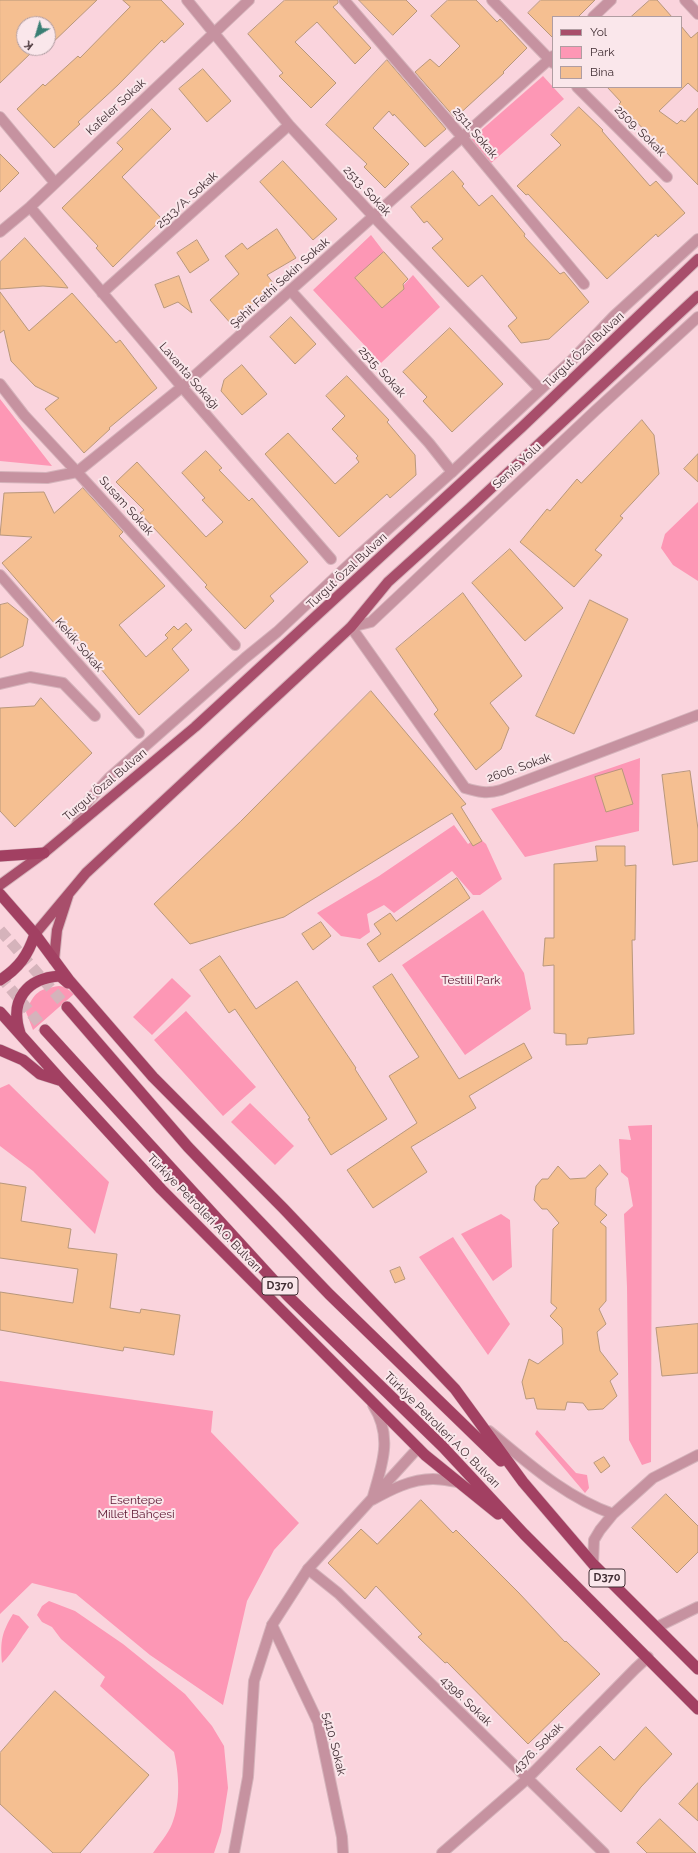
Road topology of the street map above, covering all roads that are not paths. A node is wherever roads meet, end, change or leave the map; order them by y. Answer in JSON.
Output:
{"nodes":[{"id":1,"x":187,"y":0,"type":"edge"},
{"id":2,"x":249,"y":0,"type":"edge"},
{"id":3,"x":344,"y":0,"type":"edge"},
{"id":4,"x":492,"y":0,"type":"edge"},
{"id":5,"x":611,"y":0,"type":"edge"},
{"id":6,"x":685,"y":0,"type":"edge"},
{"id":7,"x":698,"y":14,"type":"edge"},
{"id":8,"x":594,"y":16,"type":"edge"},
{"id":9,"x":215,"y":33,"type":"junction"},
{"id":10,"x":552,"y":60,"type":"edge"},
{"id":11,"x":578,"y":88,"type":"edge"},
{"id":12,"x":0,"y":117,"type":"edge"},
{"id":13,"x":289,"y":125,"type":"junction"},
{"id":14,"x":463,"y":138,"type":"junction"},
{"id":15,"x":667,"y":177,"type":"dead end"},
{"id":16,"x":55,"y":183,"type":"junction"},
{"id":17,"x":30,"y":207,"type":"junction"},
{"id":18,"x":374,"y":217,"type":"junction"},
{"id":19,"x":0,"y":232,"type":"edge"},
{"id":20,"x":698,"y":239,"type":"edge"},
{"id":21,"x":698,"y":259,"type":"edge"},
{"id":22,"x":584,"y":284,"type":"dead end"},
{"id":23,"x":291,"y":291,"type":"junction"},
{"id":24,"x":102,"y":293,"type":"junction"},
{"id":25,"x":698,"y":296,"type":"edge"},
{"id":26,"x":698,"y":317,"type":"edge"},
{"id":27,"x":0,"y":384,"type":"edge"},
{"id":28,"x":182,"y":387,"type":"junction"},
{"id":29,"x":540,"y":389,"type":"junction"},
{"id":30,"x":77,"y":472,"type":"junction"},
{"id":31,"x":452,"y":472,"type":"junction"},
{"id":32,"x":0,"y":477,"type":"edge"},
{"id":33,"x":331,"y":559,"type":"dead end"},
{"id":34,"x":0,"y":575,"type":"edge"},
{"id":35,"x":351,"y":627,"type":"junction"},
{"id":36,"x":235,"y":645,"type":"dead end"},
{"id":37,"x":0,"y":684,"type":"edge"},
{"id":38,"x":698,"y":715,"type":"edge"},
{"id":39,"x":95,"y":716,"type":"dead end"},
{"id":40,"x":139,"y":733,"type":"dead end"},
{"id":41,"x":76,"y":826,"type":"junction"},
{"id":42,"x":44,"y":852,"type":"junction"},
{"id":43,"x":0,"y":856,"type":"edge"},
{"id":44,"x":0,"y":885,"type":"edge"},
{"id":45,"x":70,"y":891,"type":"junction"},
{"id":46,"x":0,"y":894,"type":"edge"},
{"id":47,"x":35,"y":934,"type":"junction"},
{"id":48,"x":54,"y":960,"type":"junction"},
{"id":49,"x":0,"y":980,"type":"edge"},
{"id":50,"x":84,"y":996,"type":"junction"},
{"id":51,"x":67,"y":1007,"type":"tunnel mouth"},
{"id":52,"x":0,"y":1012,"type":"edge"},
{"id":53,"x":45,"y":1030,"type":"tunnel mouth"},
{"id":54,"x":21,"y":1036,"type":"junction"},
{"id":55,"x":0,"y":1050,"type":"edge"},
{"id":56,"x":61,"y":1080,"type":"junction"},
{"id":57,"x":367,"y":1397,"type":"junction"},
{"id":58,"x":481,"y":1425,"type":"junction"},
{"id":59,"x":418,"y":1448,"type":"junction"},
{"id":60,"x":698,"y":1455,"type":"edge"},
{"id":61,"x":457,"y":1482,"type":"junction"},
{"id":62,"x":523,"y":1482,"type":"junction"},
{"id":63,"x":372,"y":1500,"type":"junction"},
{"id":64,"x":613,"y":1514,"type":"junction"},
{"id":65,"x":524,"y":1534,"type":"junction"},
{"id":66,"x":593,"y":1564,"type":"junction"},
{"id":67,"x":308,"y":1569,"type":"junction"},
{"id":68,"x":698,"y":1607,"type":"edge"},
{"id":69,"x":272,"y":1625,"type":"junction"},
{"id":70,"x":657,"y":1627,"type":"junction"},
{"id":71,"x":648,"y":1657,"type":"junction"},
{"id":72,"x":698,"y":1669,"type":"edge"},
{"id":73,"x":698,"y":1709,"type":"edge"},
{"id":74,"x":527,"y":1779,"type":"junction"},
{"id":75,"x":234,"y":1853,"type":"edge"},
{"id":76,"x":343,"y":1853,"type":"edge"},
{"id":77,"x":442,"y":1853,"type":"edge"},
{"id":78,"x":604,"y":1853,"type":"edge"}],
"edges":[{"from":1,"to":9,"type":"street","name":"2513. Sokak"},
{"from":2,"to":9,"type":"street","name":"Kafeler Sokak"},
{"from":3,"to":14,"type":"street","name":"2511. Sokak"},
{"from":4,"to":10,"type":"street"},
{"from":5,"to":8,"type":"street"},
{"from":6,"to":7,"type":"street"},
{"from":9,"to":13,"type":"street","name":"2513. Sokak"},
{"from":9,"to":16,"type":"street","name":"Kafeler Sokak"},
{"from":10,"to":14,"type":"street","name":"Şehit Fethi Sekin Sokak"},
{"from":11,"to":15,"type":"street","name":"2509. Sokak"},
{"from":12,"to":16,"type":"street"},
{"from":13,"to":18,"type":"street","name":"2513. Sokak"},
{"from":13,"to":24,"type":"street","name":"2513/A. Sokak"},
{"from":14,"to":18,"type":"street","name":"Şehit Fethi Sekin Sokak"},
{"from":14,"to":22,"type":"street","name":"2511. Sokak"},
{"from":16,"to":17,"type":"street","name":"Kafeler Sokak"},
{"from":17,"to":19,"type":"street","name":"Kafeler Sokak"},
{"from":17,"to":24,"type":"street","name":"Lavanta Sokağı"},
{"from":18,"to":23,"type":"street","name":"Şehit Fethi Sekin Sokak"},
{"from":18,"to":29,"type":"street","name":"2513. Sokak"},
{"from":20,"to":29,"type":"street"},
{"from":21,"to":41,"type":"main road","name":"Turgut Özal Bulvarı"},
{"from":23,"to":28,"type":"street","name":"Şehit Fethi Sekin Sokak"},
{"from":23,"to":31,"type":"street","name":"2515. Sokak"},
{"from":24,"to":28,"type":"street","name":"Lavanta Sokağı"},
{"from":25,"to":35,"type":"main road"},
{"from":26,"to":35,"type":"street","name":"Servis Yolu"},
{"from":27,"to":30,"type":"street","name":"Susam Sokak"},
{"from":28,"to":30,"type":"street","name":"Şehit Fethi Sekin Sokak"},
{"from":28,"to":33,"type":"street","name":"Lavanta Sokağı"},
{"from":29,"to":31,"type":"street"},
{"from":30,"to":32,"type":"street","name":"Şehit Fethi Sekin Sokak"},
{"from":30,"to":36,"type":"street","name":"Susam Sokak"},
{"from":31,"to":41,"type":"street"},
{"from":34,"to":40,"type":"street","name":"Kekik Sokak"},
{"from":35,"to":38,"type":"street","name":"2606. Sokak"},
{"from":35,"to":45,"type":"main road"},
{"from":37,"to":39,"type":"street"},
{"from":41,"to":42,"type":"main road","name":"Turgut Özal Bulvarı"},
{"from":42,"to":43,"type":"highway"},
{"from":42,"to":44,"type":"main road","name":"Turgut Özal Bulvarı"},
{"from":45,"to":47,"type":"main road"},
{"from":45,"to":48,"type":"main road"},
{"from":46,"to":47,"type":"highway","name":"Türkiye Petrolleri A.O. Bulvarı"},
{"from":47,"to":48,"type":"highway","name":"Türkiye Petrolleri A.O. Bulvarı"},
{"from":47,"to":49,"type":"highway"},
{"from":48,"to":50,"type":"highway","name":"Türkiye Petrolleri A.O. Bulvarı"},
{"from":50,"to":54,"type":"highway"},
{"from":50,"to":58,"type":"highway","name":"Türkiye Petrolleri A.O. Bulvarı"},
{"from":51,"to":62,"type":"highway","name":"Türkiye Petrolleri A.O. Bulvarı","number":"D370"},
{"from":52,"to":54,"type":"highway","name":"Türkiye Petrolleri A.O. Bulvarı"},
{"from":53,"to":65,"type":"highway","name":"Türkiye Petrolleri A.O. Bulvarı","number":"D370"},
{"from":54,"to":56,"type":"highway","name":"Türkiye Petrolleri A.O. Bulvarı"},
{"from":55,"to":56,"type":"highway"},
{"from":56,"to":57,"type":"highway","name":"Türkiye Petrolleri A.O. Bulvarı"},
{"from":57,"to":59,"type":"highway","name":"Türkiye Petrolleri A.O. Bulvarı"},
{"from":57,"to":63,"type":"street"},
{"from":58,"to":62,"type":"highway","name":"Türkiye Petrolleri A.O. Bulvarı"},
{"from":58,"to":64,"type":"street"},
{"from":59,"to":61,"type":"highway","name":"Türkiye Petrolleri A.O. Bulvarı"},
{"from":59,"to":63,"type":"street"},
{"from":60,"to":64,"type":"street"},
{"from":61,"to":63,"type":"street"},
{"from":61,"to":65,"type":"highway","name":"Türkiye Petrolleri A.O. Bulvarı"},
{"from":62,"to":66,"type":"highway","name":"Türkiye Petrolleri A.O. Bulvarı","number":"D370"},
{"from":63,"to":67,"type":"street"},
{"from":64,"to":66,"type":"street"},
{"from":65,"to":71,"type":"highway","name":"Türkiye Petrolleri A.O. Bulvarı","number":"D370"},
{"from":66,"to":70,"type":"highway","name":"Türkiye Petrolleri A.O. Bulvarı","number":"D370"},
{"from":67,"to":69,"type":"street"},
{"from":67,"to":74,"type":"street","name":"4398. Sokak"},
{"from":68,"to":70,"type":"street"},
{"from":69,"to":75,"type":"street"},
{"from":69,"to":76,"type":"street","name":"5410. Sokak"},
{"from":70,"to":72,"type":"highway","name":"Türkiye Petrolleri A.O. Bulvarı","number":"D370"},
{"from":71,"to":73,"type":"highway","name":"Türkiye Petrolleri A.O. Bulvarı","number":"D370"},
{"from":71,"to":74,"type":"street","name":"4376. Sokak"},
{"from":74,"to":77,"type":"street","name":"4376. Sokak"},
{"from":74,"to":78,"type":"street","name":"4398. Sokak"}]}
